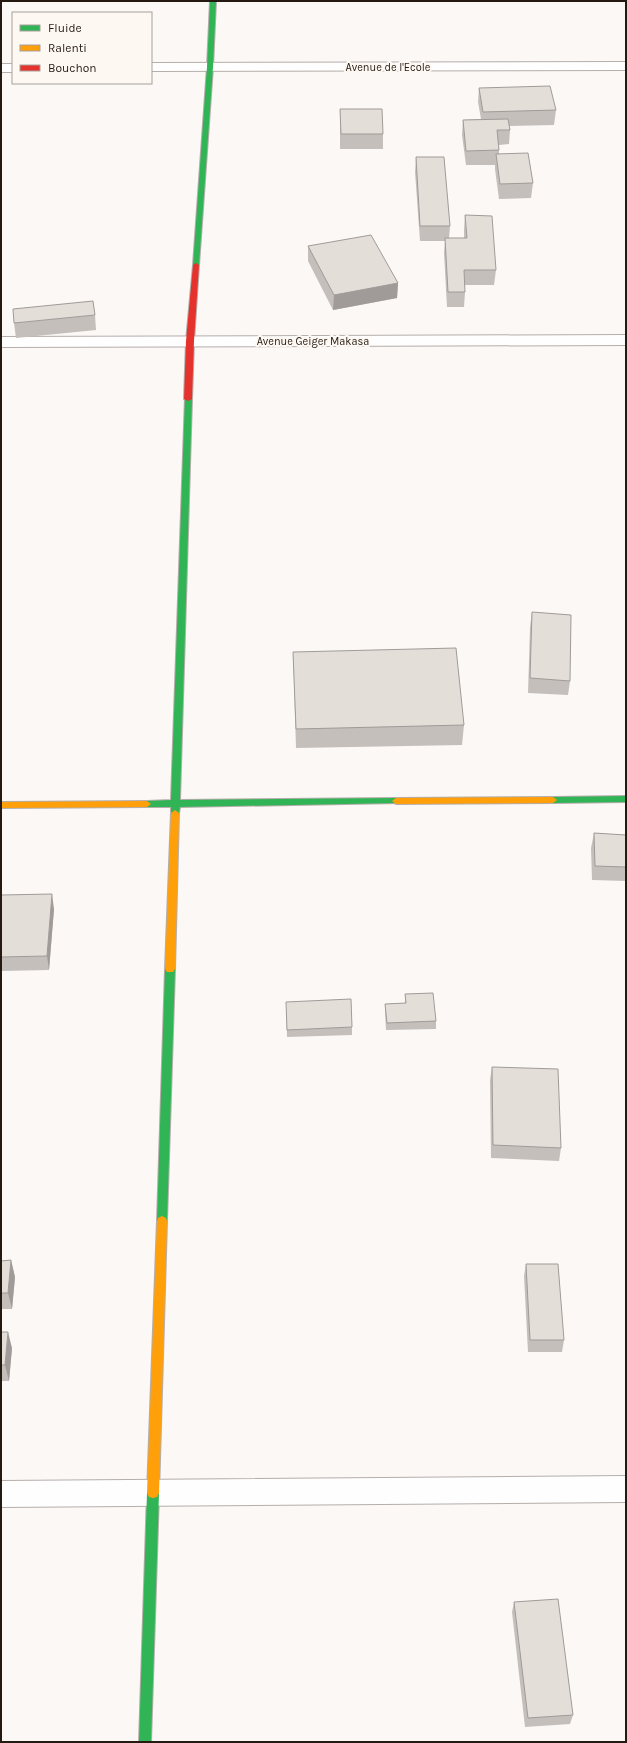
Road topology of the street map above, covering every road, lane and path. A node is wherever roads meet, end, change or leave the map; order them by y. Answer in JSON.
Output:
{"nodes":[{"id":1,"x":213,"y":1,"type":"edge"},
{"id":2,"x":626,"y":66,"type":"edge"},
{"id":3,"x":152,"y":67,"type":"edge"},
{"id":4,"x":210,"y":67,"type":"junction"},
{"id":5,"x":1,"y":68,"type":"edge"},
{"id":6,"x":12,"y":68,"type":"edge"},
{"id":7,"x":626,"y":340,"type":"edge"},
{"id":8,"x":190,"y":341,"type":"junction"},
{"id":9,"x":1,"y":342,"type":"edge"},
{"id":10,"x":626,"y":799,"type":"edge"},
{"id":11,"x":175,"y":803,"type":"junction"},
{"id":12,"x":1,"y":805,"type":"edge"},
{"id":13,"x":626,"y":1489,"type":"edge"},
{"id":14,"x":153,"y":1493,"type":"junction"},
{"id":15,"x":1,"y":1494,"type":"edge"},
{"id":16,"x":145,"y":1742,"type":"edge"}],
"edges":[{"from":1,"to":4,"type":"street"},
{"from":2,"to":4,"type":"street","name":"Avenue de l'Ecole"},
{"from":3,"to":4,"type":"street","name":"Avenue de l'Ecole"},
{"from":4,"to":8,"type":"street"},
{"from":5,"to":6,"type":"street"},
{"from":7,"to":8,"type":"street","name":"Avenue Geiger Makasa"},
{"from":8,"to":9,"type":"street","name":"Avenue Geiger Makasa"},
{"from":8,"to":11,"type":"street"},
{"from":10,"to":11,"type":"street"},
{"from":11,"to":12,"type":"street"},
{"from":11,"to":14,"type":"street"},
{"from":13,"to":14,"type":"street"},
{"from":14,"to":15,"type":"street"},
{"from":14,"to":16,"type":"street"}]}
